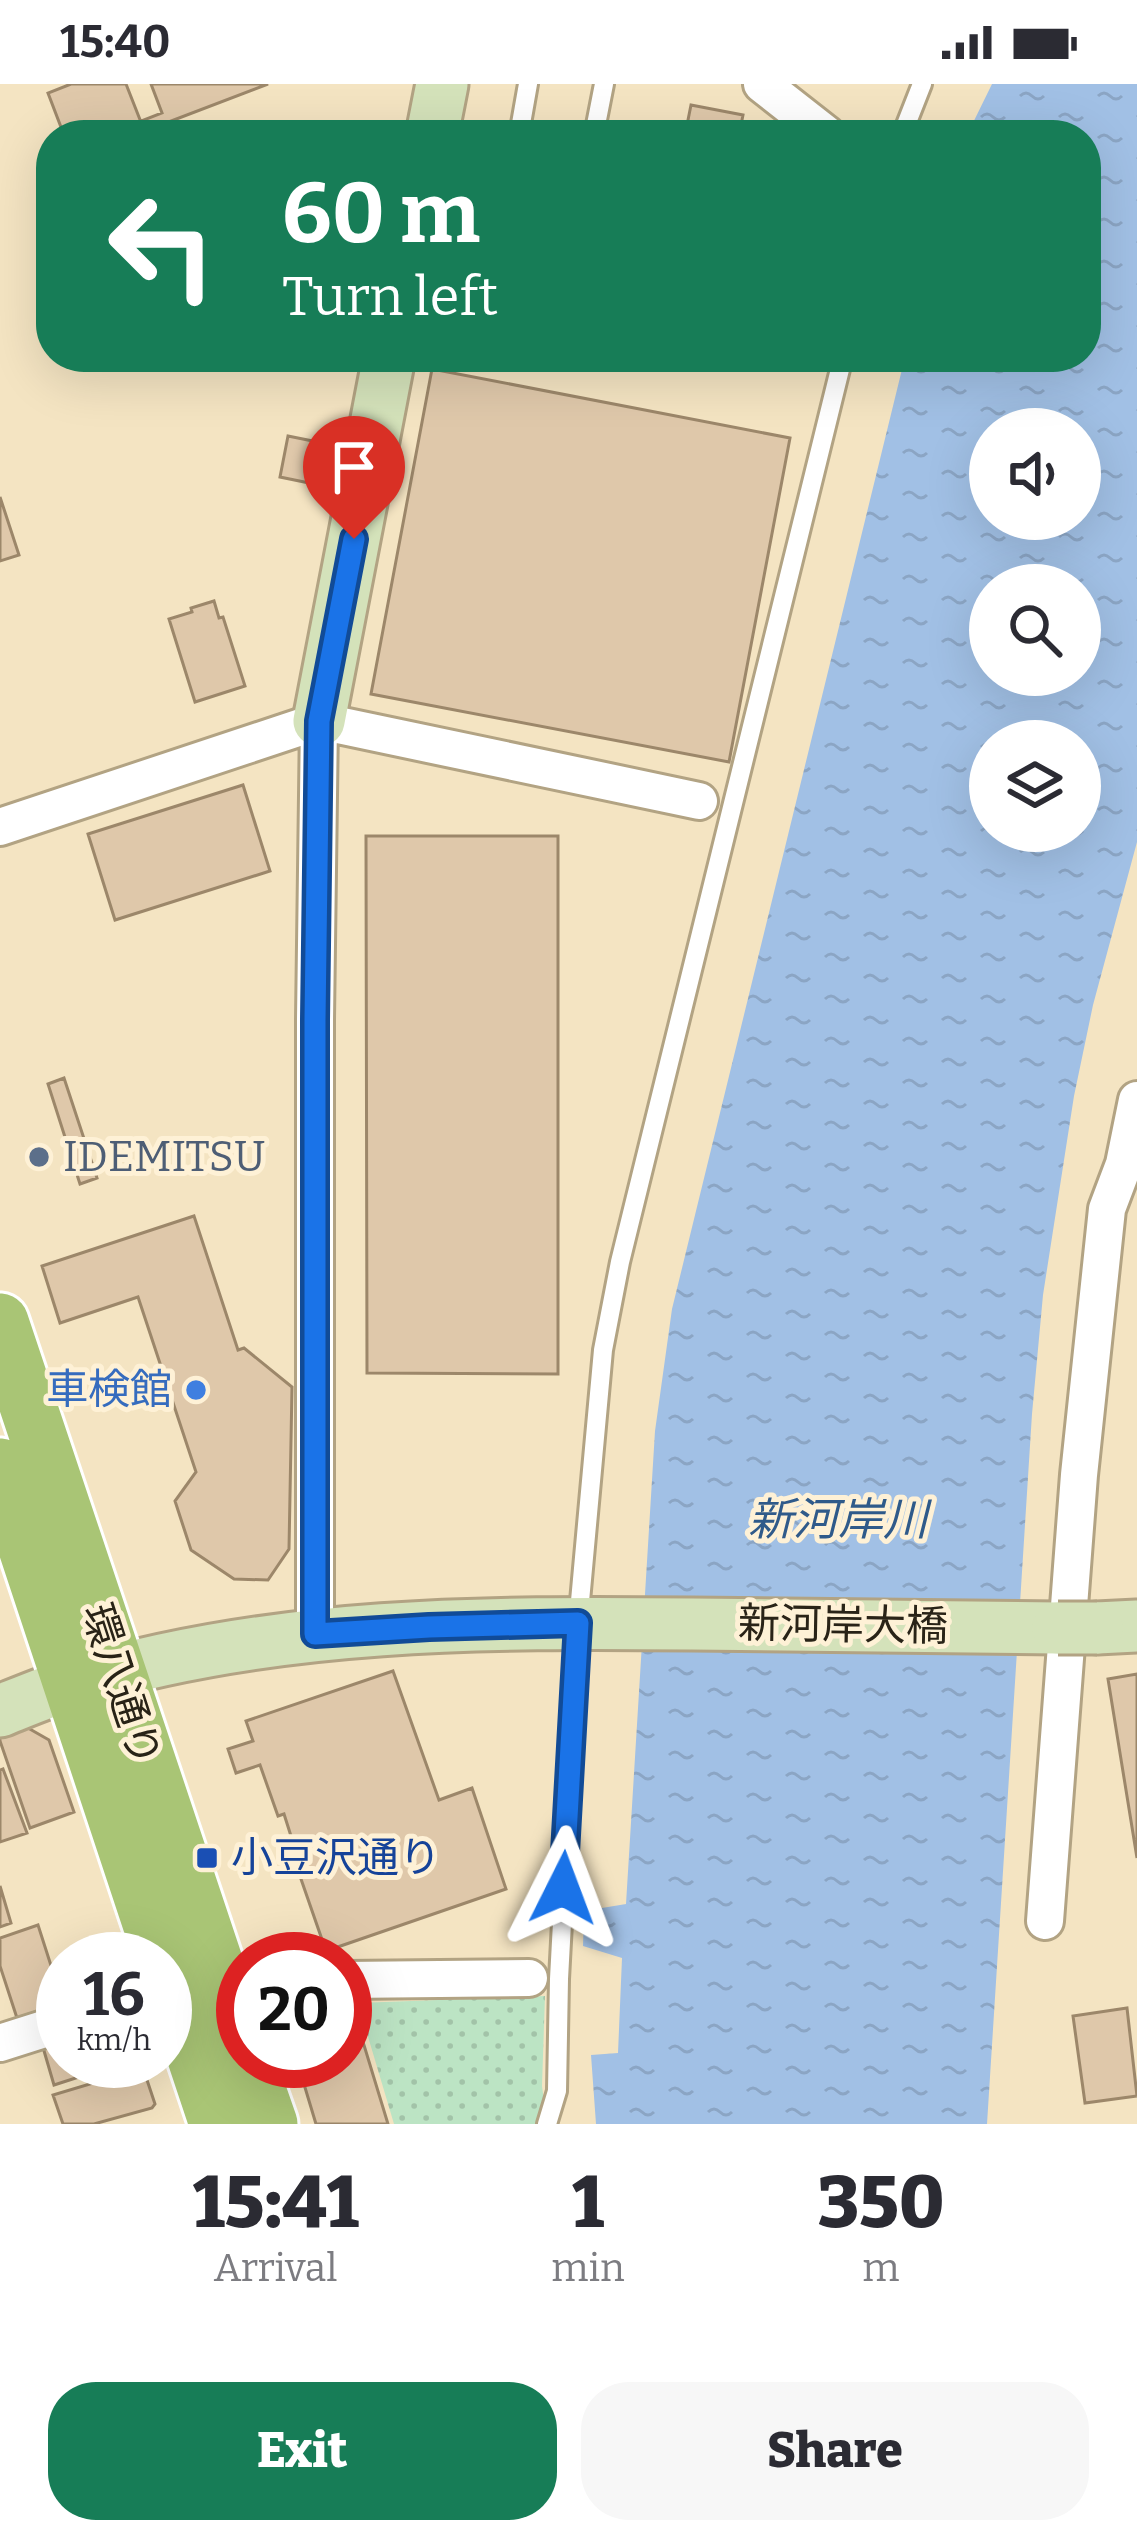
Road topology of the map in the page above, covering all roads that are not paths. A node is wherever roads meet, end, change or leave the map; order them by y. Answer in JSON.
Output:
{"nodes":[{"id":1,"x":442,"y":84,"type":"edge"},
{"id":2,"x":528,"y":84,"type":"edge"},
{"id":3,"x":604,"y":84,"type":"edge"},
{"id":4,"x":762,"y":84,"type":"edge"},
{"id":5,"x":922,"y":84,"type":"edge"},
{"id":6,"x":435,"y":120,"type":"edge"},
{"id":7,"x":521,"y":120,"type":"edge"},
{"id":8,"x":597,"y":120,"type":"edge"},
{"id":9,"x":808,"y":120,"type":"edge"},
{"id":10,"x":908,"y":120,"type":"edge"},
{"id":11,"x":386,"y":372,"type":"edge"},
{"id":12,"x":838,"y":372,"type":"edge"},
{"id":13,"x":319,"y":721,"type":"junction"},
{"id":14,"x":700,"y":801,"type":"dead end"},
{"id":15,"x":0,"y":826,"type":"edge"},
{"id":16,"x":1137,"y":1100,"type":"edge"},
{"id":17,"x":0,"y":1322,"type":"edge"},
{"id":18,"x":0,"y":1467,"type":"edge"},
{"id":19,"x":583,"y":1623,"type":"junction"},
{"id":20,"x":1117,"y":1627,"type":"edge"},
{"id":21,"x":315,"y":1634,"type":"junction"},
{"id":22,"x":95,"y":1677,"type":"junction"},
{"id":23,"x":0,"y":1711,"type":"edge"},
{"id":24,"x":1046,"y":1921,"type":"dead end"},
{"id":25,"x":174,"y":1932,"type":"edge"},
{"id":26,"x":529,"y":1978,"type":"dead end"},
{"id":27,"x":372,"y":1980,"type":"edge"},
{"id":28,"x":192,"y":1983,"type":"edge"},
{"id":29,"x":192,"y":1997,"type":"edge"},
{"id":30,"x":216,"y":2014,"type":"edge"},
{"id":31,"x":36,"y":2032,"type":"edge"},
{"id":32,"x":0,"y":2043,"type":"edge"},
{"id":33,"x":257,"y":2088,"type":"edge"},
{"id":34,"x":557,"y":2091,"type":"junction"},
{"id":35,"x":218,"y":2124,"type":"edge"},
{"id":36,"x":269,"y":2124,"type":"edge"},
{"id":37,"x":547,"y":2124,"type":"edge"},
{"id":38,"x":558,"y":2124,"type":"edge"}],
"edges":[{"from":1,"to":6,"type":"street"},
{"from":2,"to":7,"type":"lane"},
{"from":3,"to":8,"type":"lane"},
{"from":4,"to":9,"type":"street"},
{"from":5,"to":10,"type":"lane"},
{"from":11,"to":13,"type":"street"},
{"from":12,"to":19,"type":"lane"},
{"from":13,"to":14,"type":"street"},
{"from":13,"to":15,"type":"street"},
{"from":13,"to":21,"type":"street"},
{"from":16,"to":24,"type":"street"},
{"from":17,"to":22,"type":"main road","name":"環八通り"},
{"from":18,"to":22,"type":"main road","name":"環八通り"},
{"from":19,"to":20,"type":"street","name":"新河岸大橋","bridge":true},
{"from":19,"to":21,"type":"street","name":"新河岸大橋"},
{"from":19,"to":34,"type":"lane"},
{"from":21,"to":22,"type":"street","name":"新河岸大橋"},
{"from":22,"to":23,"type":"street","name":"新河岸大橋"},
{"from":22,"to":25,"type":"main road","name":"環八通り"},
{"from":26,"to":27,"type":"street"},
{"from":28,"to":30,"type":"main road","name":"環八通り"},
{"from":29,"to":35,"type":"main road","name":"環八通り"},
{"from":31,"to":32,"type":"street"},
{"from":33,"to":36,"type":"main road"},
{"from":34,"to":37,"type":"lane"},
{"from":34,"to":38,"type":"lane"}]}
